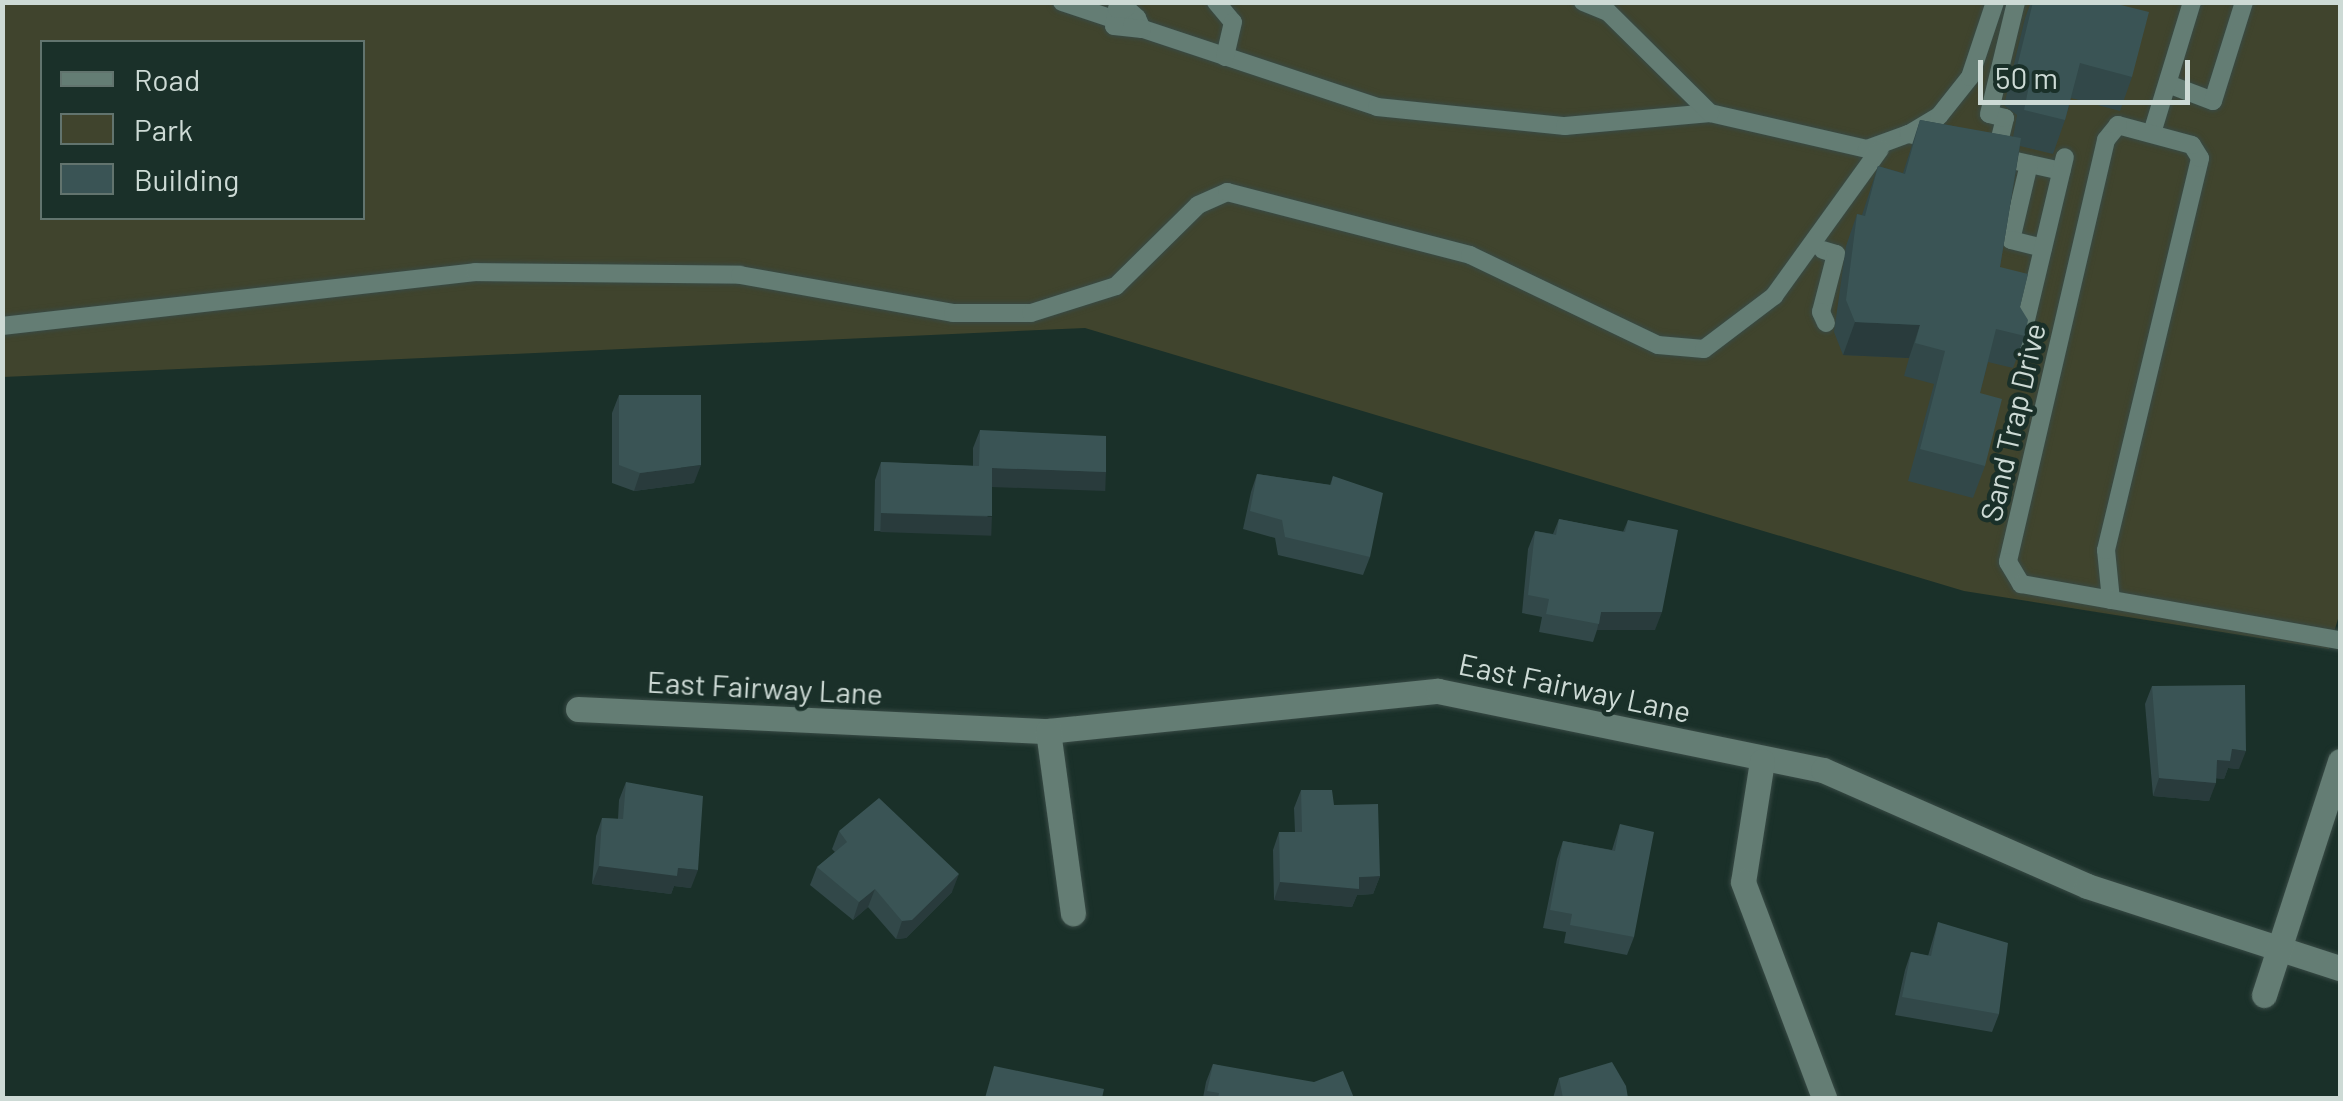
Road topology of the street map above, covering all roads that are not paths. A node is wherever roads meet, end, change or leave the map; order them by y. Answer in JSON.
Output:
{"nodes":[{"id":1,"x":1062,"y":2,"type":"edge"},
{"id":2,"x":1216,"y":2,"type":"edge"},
{"id":3,"x":1583,"y":2,"type":"edge"},
{"id":4,"x":1995,"y":2,"type":"edge"},
{"id":5,"x":2016,"y":2,"type":"edge"},
{"id":6,"x":2192,"y":2,"type":"edge"},
{"id":7,"x":2244,"y":2,"type":"edge"},
{"id":8,"x":1224,"y":57,"type":"junction"},
{"id":9,"x":2168,"y":84,"type":"junction"},
{"id":10,"x":1710,"y":114,"type":"junction"},
{"id":11,"x":2152,"y":133,"type":"junction"},
{"id":12,"x":1908,"y":134,"type":"junction"},
{"id":13,"x":1880,"y":148,"type":"junction"},
{"id":14,"x":1979,"y":151,"type":"junction"},
{"id":15,"x":2029,"y":164,"type":"junction"},
{"id":16,"x":2018,"y":211,"type":"junction"},
{"id":17,"x":2050,"y":220,"type":"junction"},
{"id":18,"x":1820,"y":228,"type":"junction"},
{"id":19,"x":2043,"y":248,"type":"junction"},
{"id":20,"x":1823,"y":250,"type":"junction"},
{"id":21,"x":1797,"y":260,"type":"junction"},
{"id":22,"x":1826,"y":323,"type":"dead end"},
{"id":23,"x":2,"y":326,"type":"edge"},
{"id":24,"x":2021,"y":341,"type":"edge"},
{"id":25,"x":2111,"y":600,"type":"junction"},
{"id":26,"x":2340,"y":640,"type":"edge"},
{"id":27,"x":578,"y":709,"type":"dead end"},
{"id":28,"x":1048,"y":730,"type":"junction"},
{"id":29,"x":1762,"y":761,"type":"junction"},
{"id":30,"x":2340,"y":761,"type":"edge"},
{"id":31,"x":1073,"y":913,"type":"dead end"},
{"id":32,"x":2279,"y":948,"type":"junction"},
{"id":33,"x":2340,"y":968,"type":"edge"},
{"id":34,"x":2264,"y":995,"type":"dead end"},
{"id":35,"x":1824,"y":1098,"type":"edge"}],
"edges":[{"from":1,"to":8,"type":"lane"},
{"from":2,"to":8,"type":"lane"},
{"from":3,"to":10,"type":"lane"},
{"from":4,"to":12,"type":"lane"},
{"from":5,"to":14,"type":"lane"},
{"from":6,"to":9,"type":"lane"},
{"from":7,"to":9,"type":"lane"},
{"from":8,"to":10,"type":"lane"},
{"from":9,"to":11,"type":"lane"},
{"from":10,"to":13,"type":"lane"},
{"from":11,"to":25,"type":"lane"},
{"from":11,"to":25,"type":"lane","name":"Sand Trap Drive"},
{"from":12,"to":13,"type":"lane"},
{"from":12,"to":14,"type":"lane"},
{"from":13,"to":18,"type":"lane"},
{"from":14,"to":15,"type":"lane"},
{"from":15,"to":16,"type":"lane"},
{"from":15,"to":17,"type":"lane"},
{"from":16,"to":17,"type":"lane"},
{"from":16,"to":19,"type":"lane"},
{"from":17,"to":19,"type":"lane"},
{"from":18,"to":20,"type":"lane"},
{"from":18,"to":21,"type":"lane"},
{"from":19,"to":24,"type":"lane"},
{"from":20,"to":21,"type":"lane"},
{"from":20,"to":22,"type":"lane"},
{"from":21,"to":23,"type":"lane"},
{"from":25,"to":26,"type":"lane","name":"Sand Trap Drive"},
{"from":27,"to":28,"type":"street","name":"East Fairway Lane"},
{"from":28,"to":29,"type":"street","name":"East Fairway Lane"},
{"from":28,"to":31,"type":"street"},
{"from":29,"to":32,"type":"street","name":"East Fairway Lane"},
{"from":29,"to":35,"type":"street"},
{"from":30,"to":32,"type":"street"},
{"from":32,"to":33,"type":"street","name":"East Fairway Lane"},
{"from":32,"to":34,"type":"street"}]}
